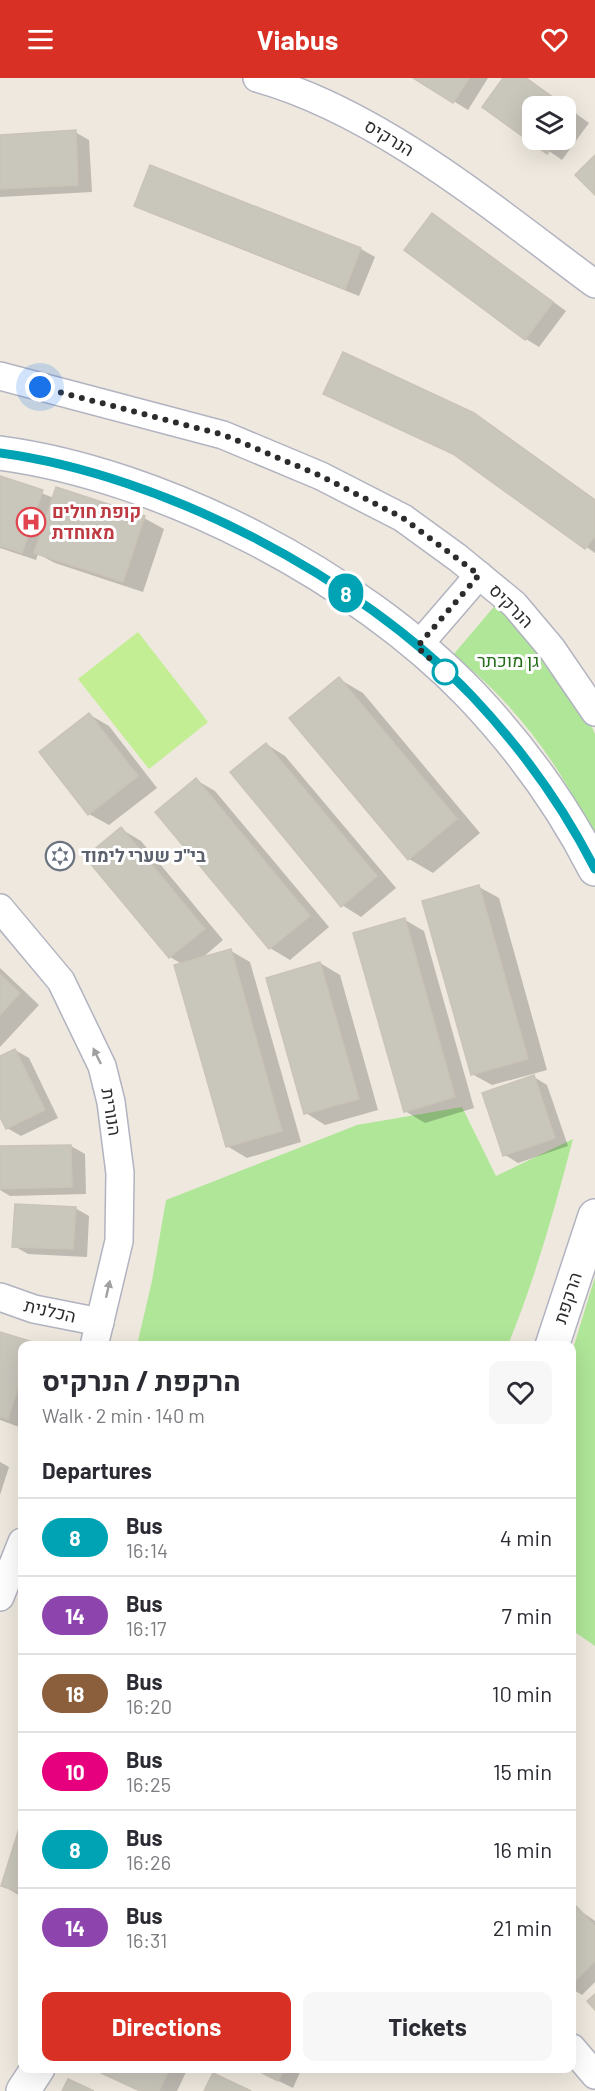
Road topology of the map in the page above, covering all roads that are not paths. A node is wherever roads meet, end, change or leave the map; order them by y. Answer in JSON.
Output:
{"nodes":[{"id":1,"x":258,"y":78,"type":"edge"},
{"id":2,"x":595,"y":284,"type":"edge"},
{"id":3,"x":0,"y":376,"type":"edge"},
{"id":4,"x":0,"y":453,"type":"edge"},
{"id":5,"x":479,"y":575,"type":"junction"},
{"id":6,"x":417,"y":647,"type":"junction"},
{"id":7,"x":595,"y":712,"type":"edge"},
{"id":8,"x":595,"y":869,"type":"edge"},
{"id":9,"x":0,"y":909,"type":"edge"},
{"id":10,"x":595,"y":1216,"type":"edge"},
{"id":11,"x":0,"y":1297,"type":"edge"},
{"id":12,"x":97,"y":1334,"type":"edge"},
{"id":13,"x":554,"y":1341,"type":"edge"},
{"id":14,"x":18,"y":1552,"type":"edge"},
{"id":15,"x":0,"y":1598,"type":"edge"},
{"id":16,"x":576,"y":2053,"type":"edge"},
{"id":17,"x":35,"y":2073,"type":"edge"},
{"id":18,"x":595,"y":2075,"type":"edge"},
{"id":19,"x":23,"y":2091,"type":"edge"}],
"edges":[{"from":1,"to":2,"type":"street","name":"הנרקיס"},
{"from":3,"to":5,"type":"street","name":"הנרקיס"},
{"from":4,"to":6,"type":"street"},
{"from":5,"to":6,"type":"street"},
{"from":5,"to":7,"type":"street","name":"הנרקיס"},
{"from":6,"to":8,"type":"street"},
{"from":12,"to":9,"type":"street","name":"הנורית","one_way":true},
{"from":10,"to":13,"type":"street","name":"הרקפת"},
{"from":11,"to":12,"type":"street","name":"הכלנית"},
{"from":14,"to":15,"type":"street"},
{"from":16,"to":18,"type":"street"},
{"from":17,"to":19,"type":"street"}]}
